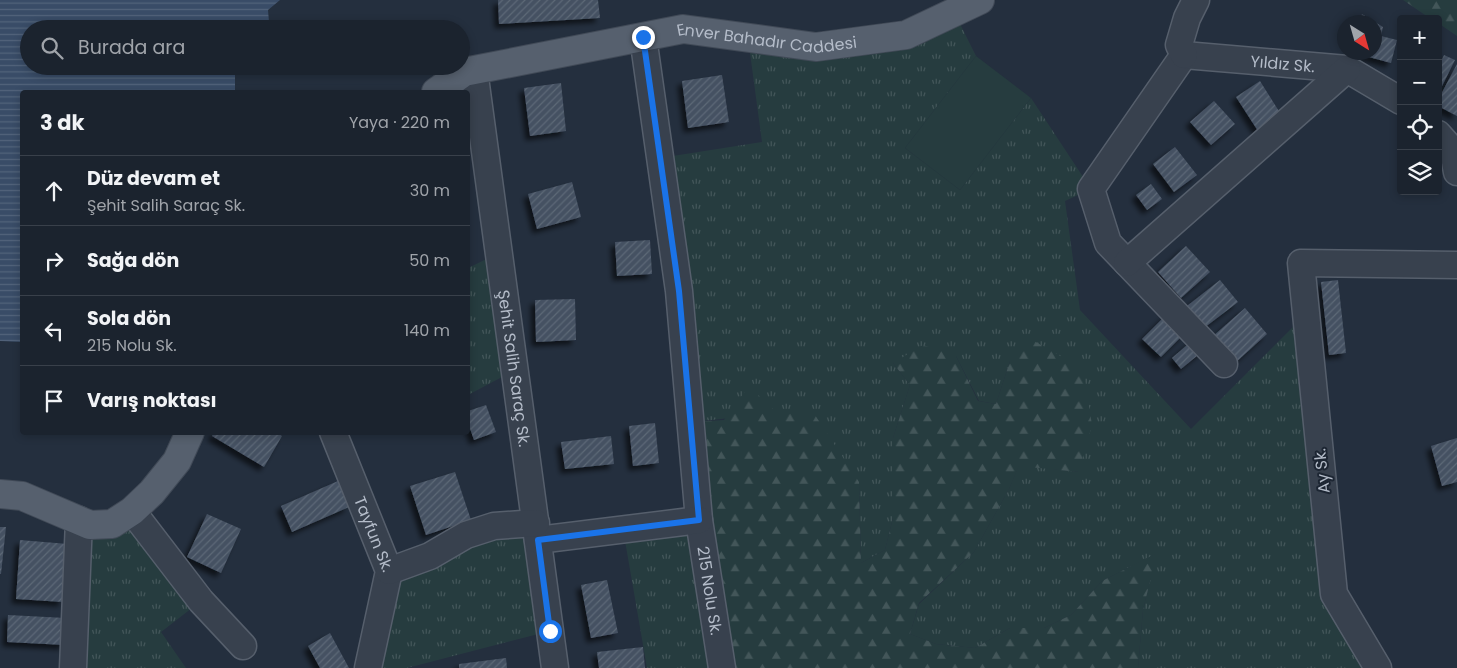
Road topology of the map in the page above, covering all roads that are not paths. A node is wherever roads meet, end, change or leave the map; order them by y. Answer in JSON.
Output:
{"nodes":[{"id":1,"x":980,"y":0,"type":"edge"},
{"id":2,"x":1196,"y":0,"type":"edge"},
{"id":3,"x":643,"y":37,"type":"junction"},
{"id":4,"x":1184,"y":55,"type":"junction"},
{"id":5,"x":1347,"y":69,"type":"junction"},
{"id":6,"x":474,"y":70,"type":"junction"},
{"id":7,"x":470,"y":71,"type":"edge"},
{"id":8,"x":460,"y":75,"type":"edge"},
{"id":9,"x":439,"y":90,"type":"edge"},
{"id":10,"x":1397,"y":99,"type":"edge"},
{"id":11,"x":1445,"y":136,"type":"edge"},
{"id":12,"x":1457,"y":172,"type":"edge"},
{"id":13,"x":1127,"y":263,"type":"junction"},
{"id":14,"x":1457,"y":265,"type":"edge"},
{"id":15,"x":1224,"y":364,"type":"dead end"},
{"id":16,"x":189,"y":435,"type":"edge"},
{"id":17,"x":333,"y":435,"type":"edge"},
{"id":18,"x":0,"y":494,"type":"edge"},
{"id":19,"x":132,"y":511,"type":"junction"},
{"id":20,"x":79,"y":520,"type":"junction"},
{"id":21,"x":699,"y":520,"type":"junction"},
{"id":22,"x":537,"y":531,"type":"junction"},
{"id":23,"x":389,"y":571,"type":"junction"},
{"id":24,"x":242,"y":646,"type":"dead end"},
{"id":25,"x":73,"y":668,"type":"edge"},
{"id":26,"x":368,"y":668,"type":"edge"},
{"id":27,"x":555,"y":668,"type":"edge"},
{"id":28,"x":722,"y":668,"type":"edge"},
{"id":29,"x":1378,"y":668,"type":"edge"}],
"edges":[{"from":1,"to":3,"type":"main road","name":"Enver Bahadır Caddesi"},
{"from":2,"to":4,"type":"street"},
{"from":3,"to":6,"type":"main road","name":"Enver Bahadır Caddesi"},
{"from":3,"to":21,"type":"street","name":"215 Nolu Sk."},
{"from":4,"to":5,"type":"street","name":"Yıldız Sk."},
{"from":4,"to":13,"type":"street"},
{"from":5,"to":10,"type":"street","name":"Yıldız Sk."},
{"from":5,"to":13,"type":"street"},
{"from":6,"to":7,"type":"main road","name":"Enver Bahadır Caddesi"},
{"from":6,"to":22,"type":"street","name":"Şehit Salih Saraç Sk."},
{"from":8,"to":9,"type":"main road","name":"Enver Bahadır Caddesi"},
{"from":11,"to":12,"type":"street"},
{"from":13,"to":15,"type":"street"},
{"from":14,"to":29,"type":"street","name":"Ay Sk."},
{"from":16,"to":19,"type":"main road"},
{"from":17,"to":23,"type":"street","name":"Tayfun Sk."},
{"from":18,"to":20,"type":"main road"},
{"from":19,"to":20,"type":"main road"},
{"from":19,"to":24,"type":"street"},
{"from":20,"to":25,"type":"street"},
{"from":21,"to":22,"type":"street"},
{"from":21,"to":28,"type":"street","name":"215 Nolu Sk."},
{"from":22,"to":23,"type":"street"},
{"from":22,"to":27,"type":"street","name":"Şehit Salih Saraç Sk."},
{"from":23,"to":26,"type":"street","name":"Tayfun Sk."}]}
